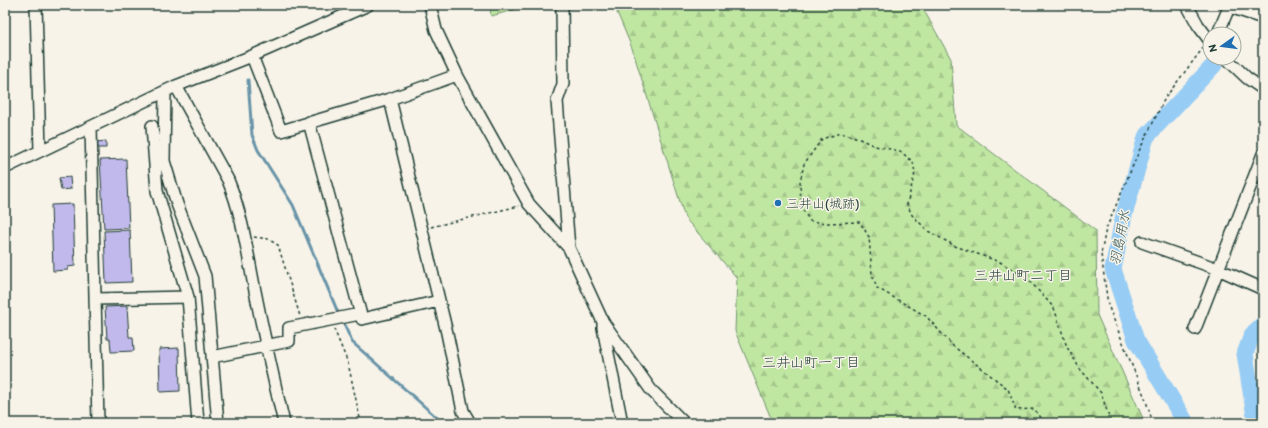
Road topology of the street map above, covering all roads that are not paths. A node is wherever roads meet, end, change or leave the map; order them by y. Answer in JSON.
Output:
{"nodes":[{"id":1,"x":36,"y":5,"type":"edge"},
{"id":2,"x":368,"y":5,"type":"edge"},
{"id":3,"x":430,"y":5,"type":"edge"},
{"id":4,"x":562,"y":5,"type":"edge"},
{"id":5,"x":1187,"y":5,"type":"edge"},
{"id":6,"x":1230,"y":6,"type":"edge"},
{"id":7,"x":1263,"y":18,"type":"edge"},
{"id":8,"x":1221,"y":26,"type":"edge"},
{"id":9,"x":1202,"y":35,"type":"edge"},
{"id":10,"x":252,"y":56,"type":"junction"},
{"id":11,"x":1234,"y":66,"type":"edge"},
{"id":12,"x":457,"y":75,"type":"junction"},
{"id":13,"x":176,"y":86,"type":"junction"},
{"id":14,"x":1263,"y":89,"type":"edge"},
{"id":15,"x":165,"y":92,"type":"junction"},
{"id":16,"x":390,"y":99,"type":"junction"},
{"id":17,"x":309,"y":122,"type":"junction"},
{"id":18,"x":152,"y":126,"type":"dead end"},
{"id":19,"x":91,"y":127,"type":"junction"},
{"id":20,"x":40,"y":151,"type":"junction"},
{"id":21,"x":1263,"y":154,"type":"edge"},
{"id":22,"x":5,"y":168,"type":"edge"},
{"id":23,"x":1142,"y":242,"type":"dead end"},
{"id":24,"x":569,"y":248,"type":"junction"},
{"id":25,"x":1218,"y":269,"type":"junction"},
{"id":26,"x":1263,"y":289,"type":"edge"},
{"id":27,"x":188,"y":296,"type":"junction"},
{"id":28,"x":95,"y":299,"type":"junction"},
{"id":29,"x":439,"y":301,"type":"junction"},
{"id":30,"x":360,"y":314,"type":"junction"},
{"id":31,"x":603,"y":322,"type":"junction"},
{"id":32,"x":1195,"y":329,"type":"dead end"},
{"id":33,"x":266,"y":346,"type":"junction"},
{"id":34,"x":212,"y":357,"type":"junction"},
{"id":35,"x":98,"y":423,"type":"edge"},
{"id":36,"x":198,"y":423,"type":"edge"},
{"id":37,"x":218,"y":423,"type":"edge"},
{"id":38,"x":284,"y":423,"type":"edge"},
{"id":39,"x":470,"y":423,"type":"edge"},
{"id":40,"x":622,"y":423,"type":"edge"},
{"id":41,"x":684,"y":423,"type":"edge"}],
"edges":[{"from":1,"to":20,"type":"street"},
{"from":2,"to":10,"type":"street"},
{"from":3,"to":12,"type":"street"},
{"from":4,"to":24,"type":"street"},
{"from":5,"to":9,"type":"street"},
{"from":6,"to":7,"type":"street"},
{"from":6,"to":8,"type":"street"},
{"from":10,"to":13,"type":"street"},
{"from":10,"to":17,"type":"street"},
{"from":11,"to":14,"type":"street"},
{"from":12,"to":16,"type":"street"},
{"from":12,"to":24,"type":"street"},
{"from":13,"to":15,"type":"street"},
{"from":13,"to":33,"type":"street"},
{"from":15,"to":19,"type":"street"},
{"from":15,"to":34,"type":"street"},
{"from":16,"to":17,"type":"street"},
{"from":16,"to":29,"type":"street"},
{"from":17,"to":30,"type":"street"},
{"from":18,"to":27,"type":"street"},
{"from":19,"to":20,"type":"street"},
{"from":19,"to":28,"type":"street"},
{"from":20,"to":22,"type":"street"},
{"from":21,"to":25,"type":"street"},
{"from":23,"to":25,"type":"street"},
{"from":24,"to":31,"type":"street"},
{"from":25,"to":26,"type":"street"},
{"from":25,"to":32,"type":"street"},
{"from":27,"to":28,"type":"street"},
{"from":27,"to":36,"type":"street"},
{"from":28,"to":35,"type":"street"},
{"from":29,"to":30,"type":"street"},
{"from":29,"to":39,"type":"street"},
{"from":30,"to":33,"type":"street"},
{"from":31,"to":40,"type":"street"},
{"from":31,"to":41,"type":"street"},
{"from":33,"to":34,"type":"street"},
{"from":33,"to":38,"type":"street"},
{"from":34,"to":37,"type":"street"}]}
